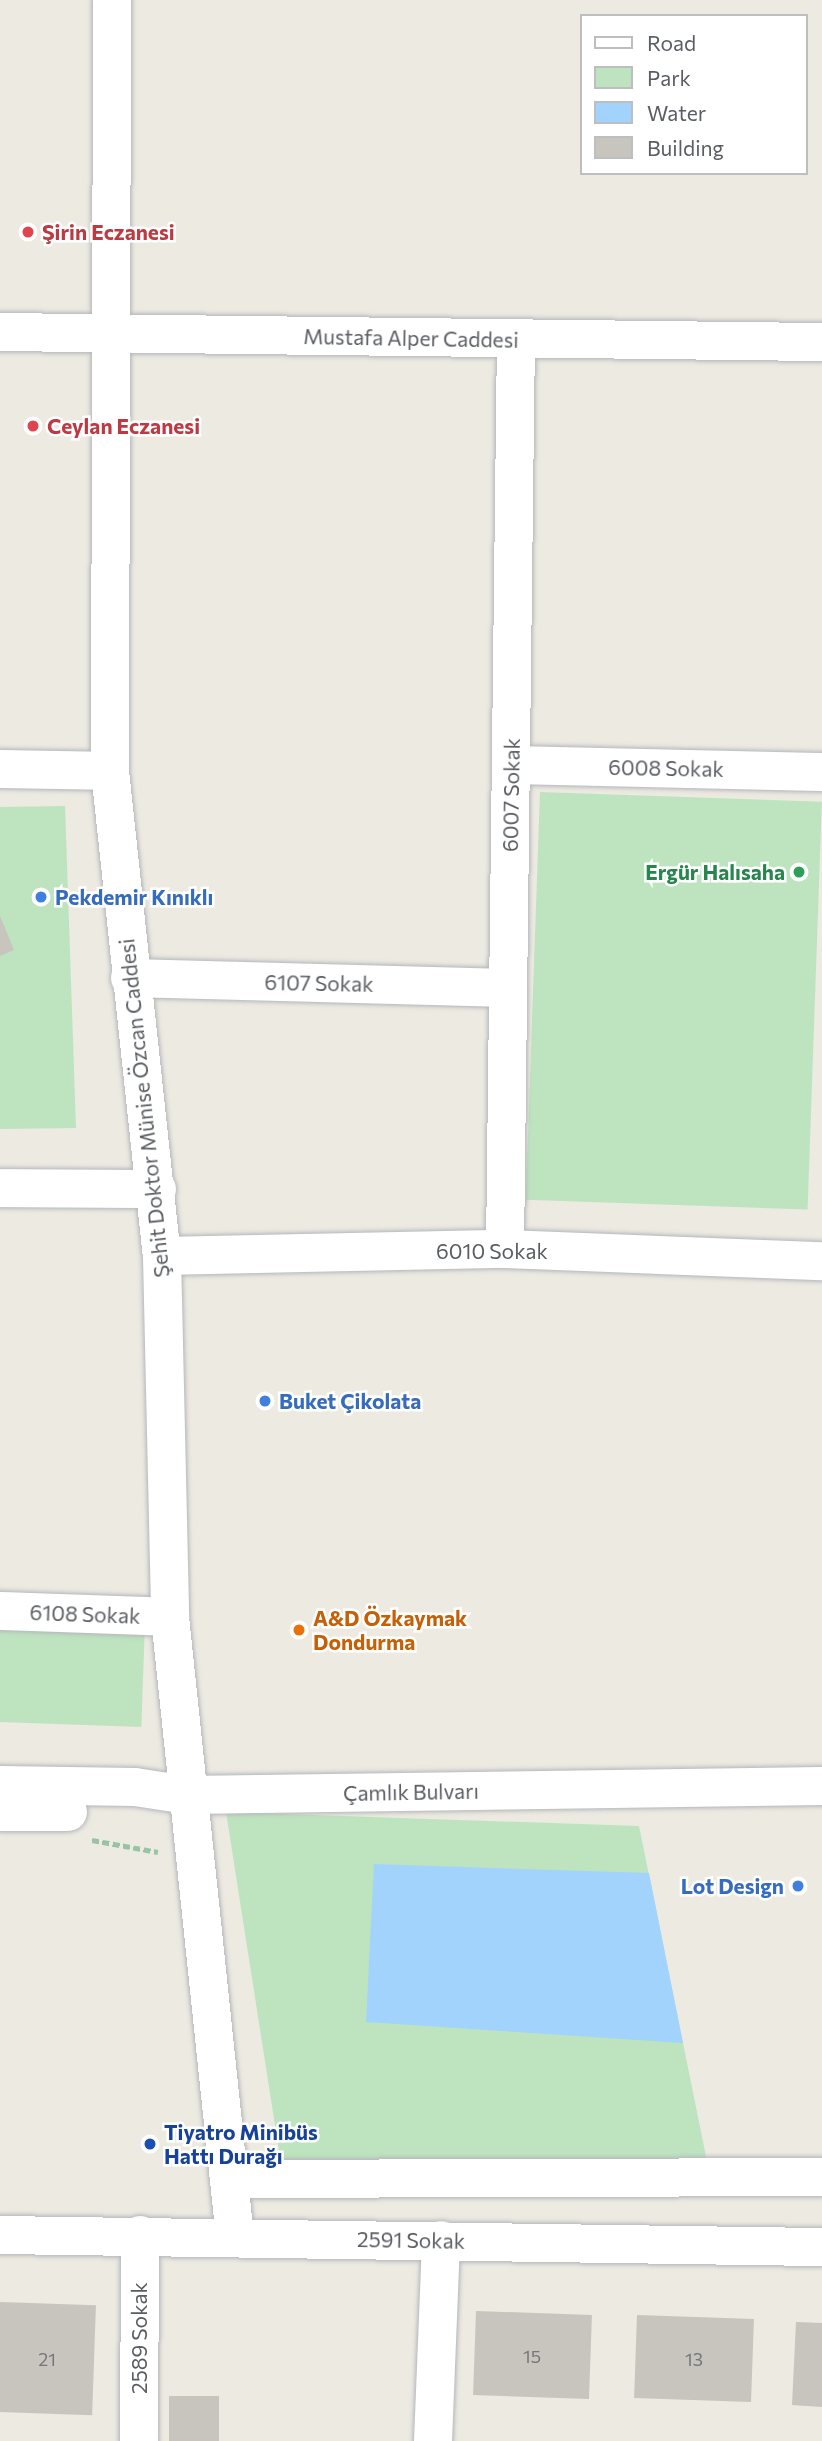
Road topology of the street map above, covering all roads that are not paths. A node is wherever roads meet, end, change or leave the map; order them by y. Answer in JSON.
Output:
{"nodes":[{"id":1,"x":112,"y":0,"type":"edge"},
{"id":2,"x":108,"y":331,"type":"junction"},
{"id":3,"x":0,"y":332,"type":"edge"},
{"id":4,"x":516,"y":341,"type":"junction"},
{"id":5,"x":822,"y":342,"type":"edge"},
{"id":6,"x":511,"y":765,"type":"junction"},
{"id":7,"x":0,"y":769,"type":"edge"},
{"id":8,"x":110,"y":771,"type":"junction"},
{"id":9,"x":822,"y":772,"type":"edge"},
{"id":10,"x":130,"y":978,"type":"junction"},
{"id":11,"x":508,"y":988,"type":"junction"},
{"id":12,"x":0,"y":1188,"type":"edge"},
{"id":13,"x":157,"y":1189,"type":"junction"},
{"id":14,"x":505,"y":1249,"type":"junction"},
{"id":15,"x":162,"y":1256,"type":"junction"},
{"id":16,"x":822,"y":1261,"type":"edge"},
{"id":17,"x":0,"y":1611,"type":"edge"},
{"id":18,"x":170,"y":1616,"type":"junction"},
{"id":19,"x":0,"y":1785,"type":"edge"},
{"id":20,"x":822,"y":1786,"type":"edge"},
{"id":21,"x":187,"y":1795,"type":"junction"},
{"id":22,"x":0,"y":1812,"type":"edge"},
{"id":23,"x":822,"y":2177,"type":"edge"},
{"id":24,"x":229,"y":2179,"type":"junction"},
{"id":25,"x":0,"y":2235,"type":"edge"},
{"id":26,"x":139,"y":2235,"type":"junction"},
{"id":27,"x":234,"y":2237,"type":"junction"},
{"id":28,"x":441,"y":2240,"type":"junction"},
{"id":29,"x":822,"y":2247,"type":"edge"},
{"id":30,"x":139,"y":2441,"type":"edge"},
{"id":31,"x":433,"y":2441,"type":"edge"}],
"edges":[{"from":1,"to":2,"type":"street","name":"Şehit Doktor Münise Özcan Caddesi"},
{"from":2,"to":3,"type":"street","name":"Mustafa Alper Caddesi"},
{"from":2,"to":4,"type":"street","name":"Mustafa Alper Caddesi"},
{"from":2,"to":8,"type":"street","name":"Şehit Doktor Münise Özcan Caddesi"},
{"from":4,"to":5,"type":"street","name":"Mustafa Alper Caddesi"},
{"from":4,"to":6,"type":"street","name":"6007 Sokak"},
{"from":6,"to":9,"type":"street","name":"6008 Sokak"},
{"from":6,"to":11,"type":"street","name":"6007 Sokak"},
{"from":7,"to":8,"type":"street"},
{"from":8,"to":10,"type":"street","name":"Şehit Doktor Münise Özcan Caddesi"},
{"from":10,"to":11,"type":"street","name":"6107 Sokak"},
{"from":10,"to":13,"type":"street","name":"Şehit Doktor Münise Özcan Caddesi"},
{"from":11,"to":14,"type":"street","name":"6007 Sokak"},
{"from":12,"to":13,"type":"street"},
{"from":13,"to":15,"type":"street","name":"Şehit Doktor Münise Özcan Caddesi"},
{"from":14,"to":15,"type":"street","name":"6010 Sokak"},
{"from":14,"to":16,"type":"street","name":"6010 Sokak"},
{"from":15,"to":18,"type":"street","name":"Şehit Doktor Münise Özcan Caddesi"},
{"from":17,"to":18,"type":"street","name":"6108 Sokak"},
{"from":18,"to":21,"type":"street","name":"Şehit Doktor Münise Özcan Caddesi"},
{"from":19,"to":21,"type":"street","name":"Çamlık Bulvarı"},
{"from":20,"to":21,"type":"street","name":"Çamlık Bulvarı"},
{"from":21,"to":22,"type":"street"},
{"from":21,"to":24,"type":"street","name":"Şehit Doktor Münise Özcan Caddesi"},
{"from":23,"to":24,"type":"street"},
{"from":24,"to":27,"type":"street","name":"Şehit Doktor Münise Özcan Caddesi"},
{"from":25,"to":26,"type":"street","name":"2591 Sokak"},
{"from":26,"to":27,"type":"street","name":"2591 Sokak"},
{"from":26,"to":30,"type":"street","name":"2589 Sokak"},
{"from":27,"to":28,"type":"street","name":"2591 Sokak"},
{"from":28,"to":29,"type":"street","name":"2591 Sokak"},
{"from":28,"to":31,"type":"street"}]}
